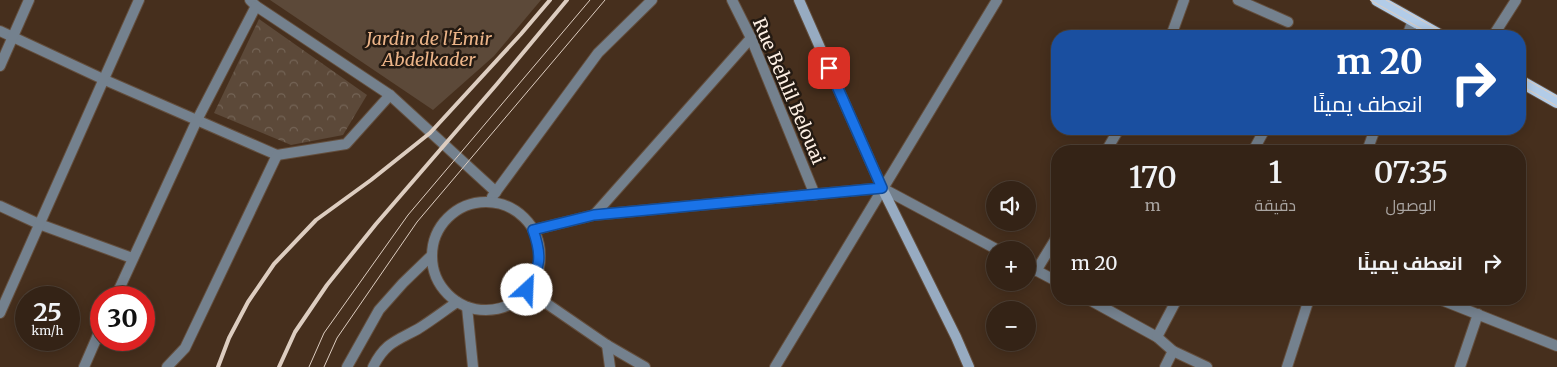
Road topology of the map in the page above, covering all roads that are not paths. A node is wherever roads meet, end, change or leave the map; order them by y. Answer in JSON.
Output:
{"nodes":[{"id":1,"x":29,"y":0,"type":"edge"},
{"id":2,"x":139,"y":0,"type":"edge"},
{"id":3,"x":652,"y":0,"type":"edge"},
{"id":4,"x":732,"y":0,"type":"edge"},
{"id":5,"x":799,"y":0,"type":"edge"},
{"id":6,"x":997,"y":0,"type":"edge"},
{"id":7,"x":1184,"y":0,"type":"edge"},
{"id":8,"x":1238,"y":0,"type":"edge"},
{"id":9,"x":1377,"y":0,"type":"edge"},
{"id":10,"x":1516,"y":0,"type":"edge"},
{"id":11,"x":253,"y":3,"type":"edge"},
{"id":12,"x":1413,"y":20,"type":"junction"},
{"id":13,"x":1288,"y":22,"type":"dead end"},
{"id":14,"x":1173,"y":30,"type":"edge"},
{"id":15,"x":1409,"y":30,"type":"edge"},
{"id":16,"x":1430,"y":30,"type":"edge"},
{"id":17,"x":1497,"y":30,"type":"edge"},
{"id":18,"x":0,"y":31,"type":"edge"},
{"id":19,"x":13,"y":37,"type":"junction"},
{"id":20,"x":751,"y":38,"type":"junction"},
{"id":21,"x":0,"y":66,"type":"edge"},
{"id":22,"x":105,"y":80,"type":"junction"},
{"id":23,"x":1526,"y":84,"type":"edge"},
{"id":24,"x":390,"y":95,"type":"junction"},
{"id":25,"x":1557,"y":102,"type":"edge"},
{"id":26,"x":197,"y":120,"type":"junction"},
{"id":27,"x":277,"y":154,"type":"junction"},
{"id":28,"x":882,"y":188,"type":"junction"},
{"id":29,"x":496,"y":192,"type":"junction"},
{"id":30,"x":814,"y":195,"type":"junction"},
{"id":31,"x":489,"y":202,"type":"junction"},
{"id":32,"x":0,"y":206,"type":"edge"},
{"id":33,"x":594,"y":215,"type":"junction"},
{"id":34,"x":40,"y":224,"type":"junction"},
{"id":35,"x":533,"y":230,"type":"junction"},
{"id":36,"x":986,"y":244,"type":"edge"},
{"id":37,"x":1051,"y":244,"type":"edge"},
{"id":38,"x":431,"y":256,"type":"junction"},
{"id":39,"x":132,"y":258,"type":"junction"},
{"id":40,"x":1036,"y":263,"type":"edge"},
{"id":41,"x":1036,"y":270,"type":"edge"},
{"id":42,"x":1051,"y":278,"type":"edge"},
{"id":43,"x":120,"y":286,"type":"edge"},
{"id":44,"x":527,"y":290,"type":"junction"},
{"id":45,"x":457,"y":302,"type":"junction"},
{"id":46,"x":1099,"y":305,"type":"edge"},
{"id":47,"x":1174,"y":305,"type":"edge"},
{"id":48,"x":1307,"y":305,"type":"edge"},
{"id":49,"x":1455,"y":305,"type":"edge"},
{"id":50,"x":467,"y":307,"type":"junction"},
{"id":51,"x":0,"y":313,"type":"edge"},
{"id":52,"x":1478,"y":314,"type":"junction"},
{"id":53,"x":1157,"y":337,"type":"junction"},
{"id":54,"x":607,"y":345,"type":"junction"},
{"id":55,"x":1557,"y":346,"type":"edge"},
{"id":56,"x":91,"y":351,"type":"edge"},
{"id":57,"x":1173,"y":351,"type":"junction"},
{"id":58,"x":84,"y":367,"type":"edge"},
{"id":59,"x":167,"y":367,"type":"edge"},
{"id":60,"x":347,"y":367,"type":"edge"},
{"id":61,"x":373,"y":367,"type":"edge"},
{"id":62,"x":473,"y":367,"type":"edge"},
{"id":63,"x":610,"y":367,"type":"edge"},
{"id":64,"x":645,"y":367,"type":"edge"},
{"id":65,"x":775,"y":367,"type":"edge"},
{"id":66,"x":969,"y":367,"type":"edge"},
{"id":67,"x":1165,"y":367,"type":"edge"},
{"id":68,"x":1207,"y":367,"type":"edge"},
{"id":69,"x":1287,"y":367,"type":"edge"},
{"id":70,"x":1460,"y":367,"type":"edge"}],
"edges":[{"from":1,"to":19,"type":"street"},
{"from":2,"to":22,"type":"street"},
{"from":3,"to":29,"type":"street"},
{"from":4,"to":20,"type":"street","name":"Rue Behlil Belouai"},
{"from":5,"to":28,"type":"main road"},
{"from":6,"to":28,"type":"street"},
{"from":7,"to":14,"type":"street"},
{"from":8,"to":13,"type":"street"},
{"from":9,"to":12,"type":"main road"},
{"from":10,"to":17,"type":"street"},
{"from":11,"to":24,"type":"street"},
{"from":11,"to":26,"type":"street"},
{"from":12,"to":15,"type":"street"},
{"from":12,"to":16,"type":"main road"},
{"from":18,"to":19,"type":"street"},
{"from":19,"to":21,"type":"street"},
{"from":19,"to":22,"type":"street"},
{"from":20,"to":30,"type":"street","name":"Rue Behlil Belouai"},
{"from":20,"to":33,"type":"street"},
{"from":22,"to":26,"type":"street"},
{"from":22,"to":34,"type":"street"},
{"from":23,"to":25,"type":"main road"},
{"from":24,"to":27,"type":"street"},
{"from":24,"to":29,"type":"street"},
{"from":26,"to":27,"type":"street"},
{"from":26,"to":39,"type":"street"},
{"from":27,"to":59,"type":"street"},
{"from":28,"to":30,"type":"street"},
{"from":28,"to":36,"type":"street"},
{"from":28,"to":65,"type":"street"},
{"from":28,"to":66,"type":"main road"},
{"from":29,"to":31,"type":"street"},
{"from":30,"to":33,"type":"street"},
{"from":31,"to":35,"type":"street"},
{"from":31,"to":38,"type":"street"},
{"from":32,"to":34,"type":"street"},
{"from":33,"to":35,"type":"street"},
{"from":34,"to":39,"type":"street"},
{"from":34,"to":51,"type":"street"},
{"from":35,"to":44,"type":"street"},
{"from":37,"to":40,"type":"street"},
{"from":38,"to":45,"type":"street"},
{"from":38,"to":60,"type":"street"},
{"from":39,"to":43,"type":"street"},
{"from":41,"to":42,"type":"street"},
{"from":44,"to":50,"type":"street"},
{"from":44,"to":54,"type":"street"},
{"from":45,"to":50,"type":"street"},
{"from":45,"to":61,"type":"street"},
{"from":46,"to":53,"type":"street"},
{"from":47,"to":53,"type":"street"},
{"from":48,"to":69,"type":"street"},
{"from":49,"to":52,"type":"street"},
{"from":50,"to":62,"type":"street"},
{"from":52,"to":55,"type":"street"},
{"from":52,"to":70,"type":"street"},
{"from":53,"to":57,"type":"street"},
{"from":54,"to":63,"type":"street"},
{"from":54,"to":64,"type":"street"},
{"from":56,"to":58,"type":"street"},
{"from":57,"to":67,"type":"street"},
{"from":57,"to":68,"type":"street"}]}
